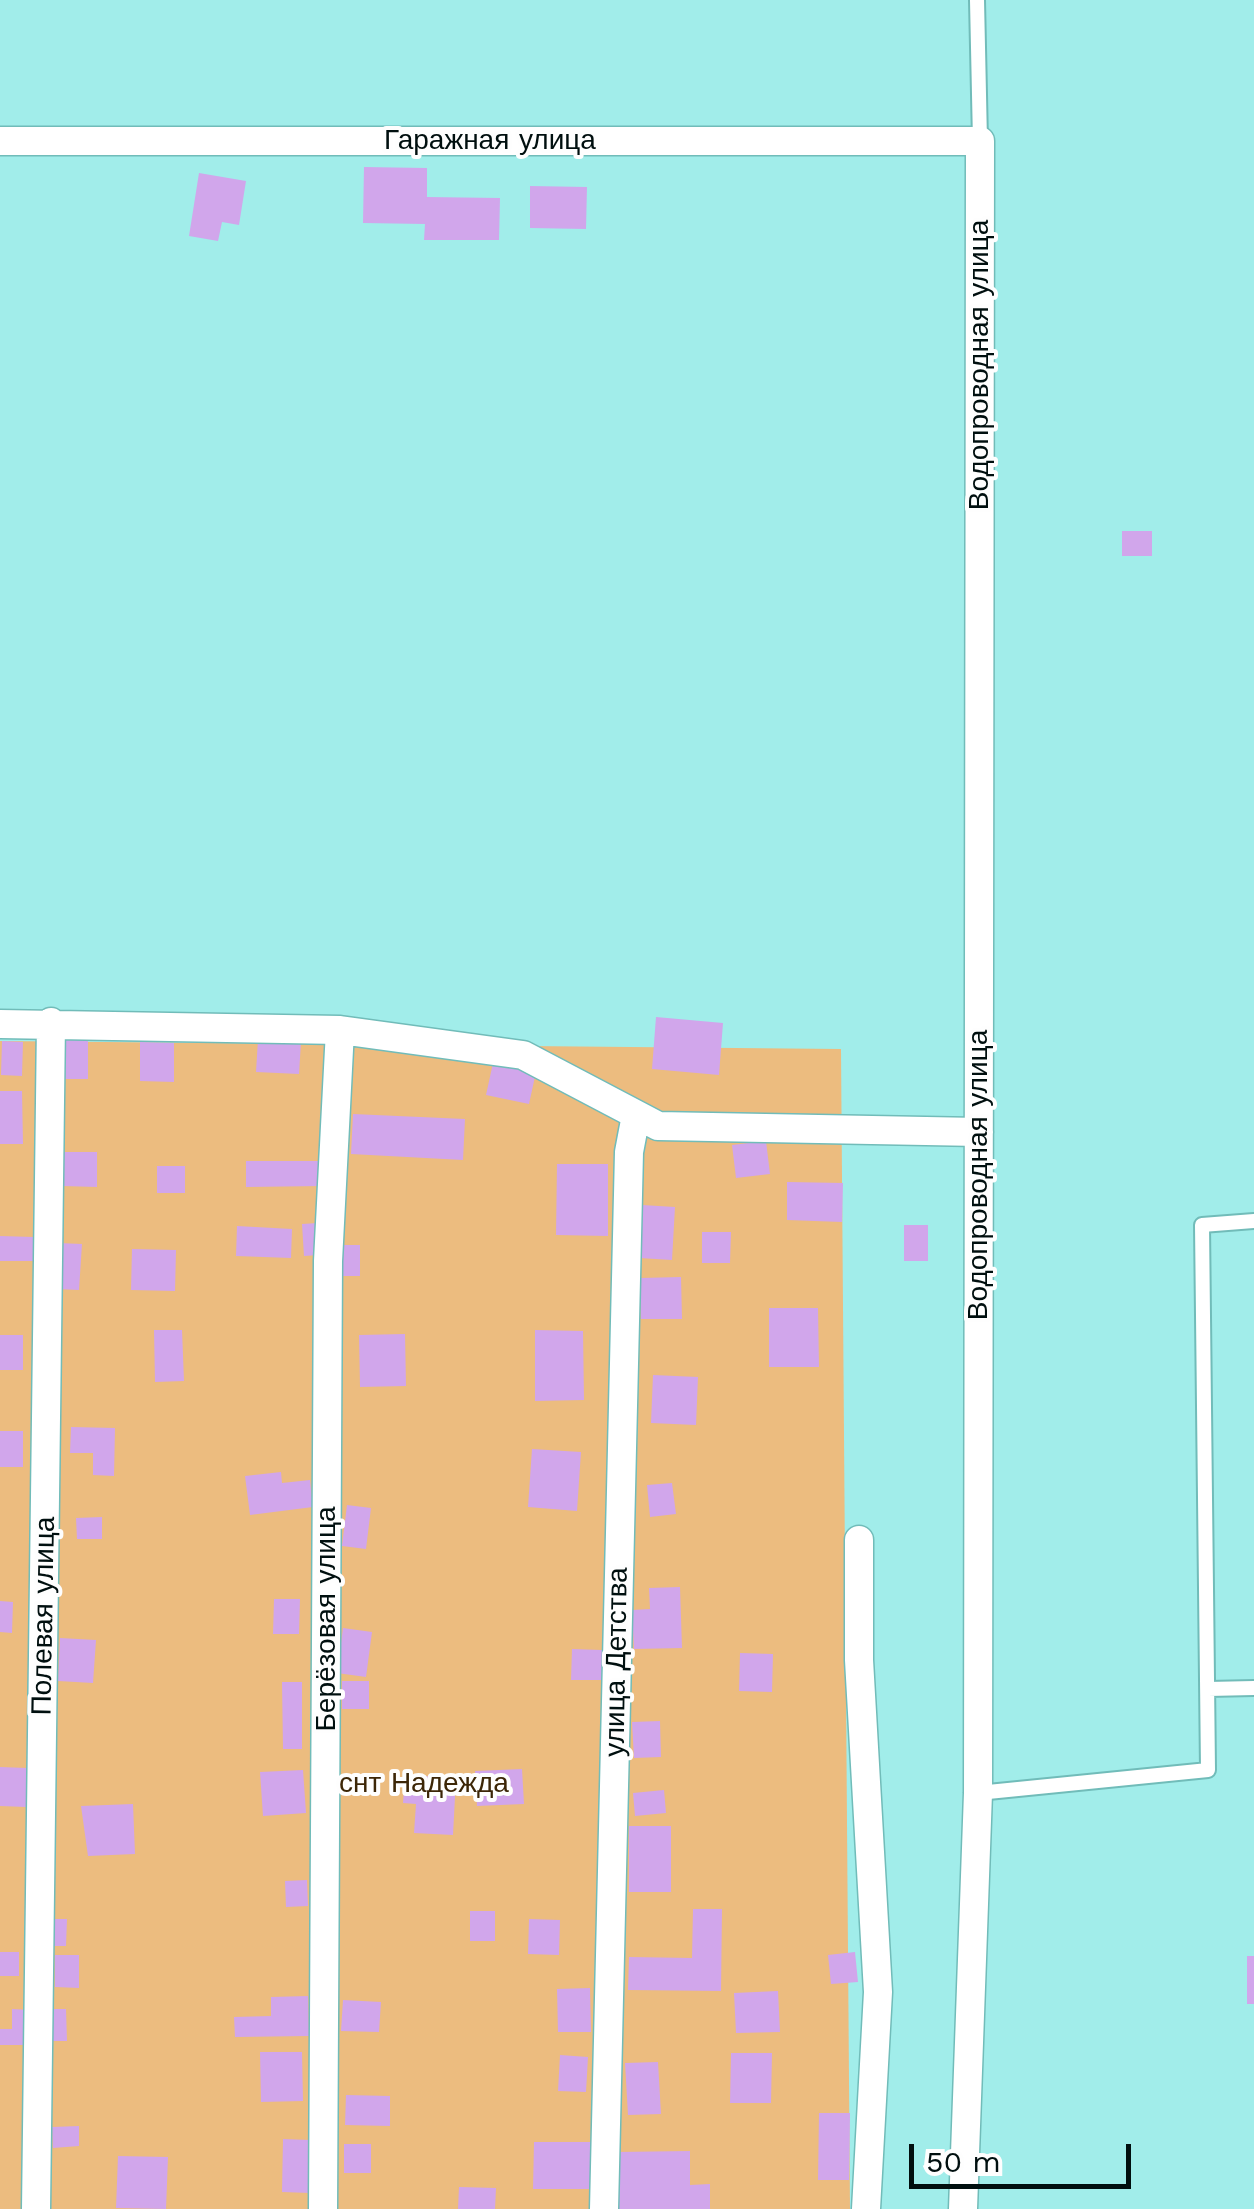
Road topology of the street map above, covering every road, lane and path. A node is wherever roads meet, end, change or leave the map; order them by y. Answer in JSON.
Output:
{"nodes":[{"id":1,"x":977,"y":0,"type":"edge"},
{"id":2,"x":0,"y":141,"type":"edge"},
{"id":3,"x":980,"y":141,"type":"junction"},
{"id":4,"x":51,"y":1022,"type":"junction"},
{"id":5,"x":0,"y":1024,"type":"edge"},
{"id":6,"x":340,"y":1030,"type":"junction"},
{"id":7,"x":636,"y":1115,"type":"junction"},
{"id":8,"x":979,"y":1132,"type":"junction"},
{"id":9,"x":1254,"y":1221,"type":"edge"},
{"id":10,"x":859,"y":1540,"type":"dead end"},
{"id":11,"x":1254,"y":1688,"type":"edge"},
{"id":12,"x":1208,"y":1690,"type":"junction"},
{"id":13,"x":978,"y":1793,"type":"junction"},
{"id":14,"x":36,"y":2209,"type":"edge"},
{"id":15,"x":323,"y":2209,"type":"edge"},
{"id":16,"x":604,"y":2209,"type":"edge"},
{"id":17,"x":866,"y":2209,"type":"edge"},
{"id":18,"x":963,"y":2209,"type":"edge"}],
"edges":[{"from":1,"to":3,"type":"lane"},
{"from":2,"to":3,"type":"street","name":"Гаражная улица"},
{"from":3,"to":8,"type":"street","name":"Водопроводная улица"},
{"from":4,"to":5,"type":"street"},
{"from":4,"to":6,"type":"street"},
{"from":4,"to":14,"type":"street","name":"Полевая улица"},
{"from":6,"to":7,"type":"street"},
{"from":6,"to":15,"type":"street","name":"Берёзовая улица"},
{"from":7,"to":8,"type":"street"},
{"from":7,"to":16,"type":"street","name":"улица Детства"},
{"from":8,"to":13,"type":"street","name":"Водопроводная улица"},
{"from":9,"to":12,"type":"lane"},
{"from":10,"to":17,"type":"street"},
{"from":11,"to":12,"type":"lane"},
{"from":12,"to":13,"type":"lane"},
{"from":13,"to":18,"type":"street","name":"Водопроводная улица"}]}
